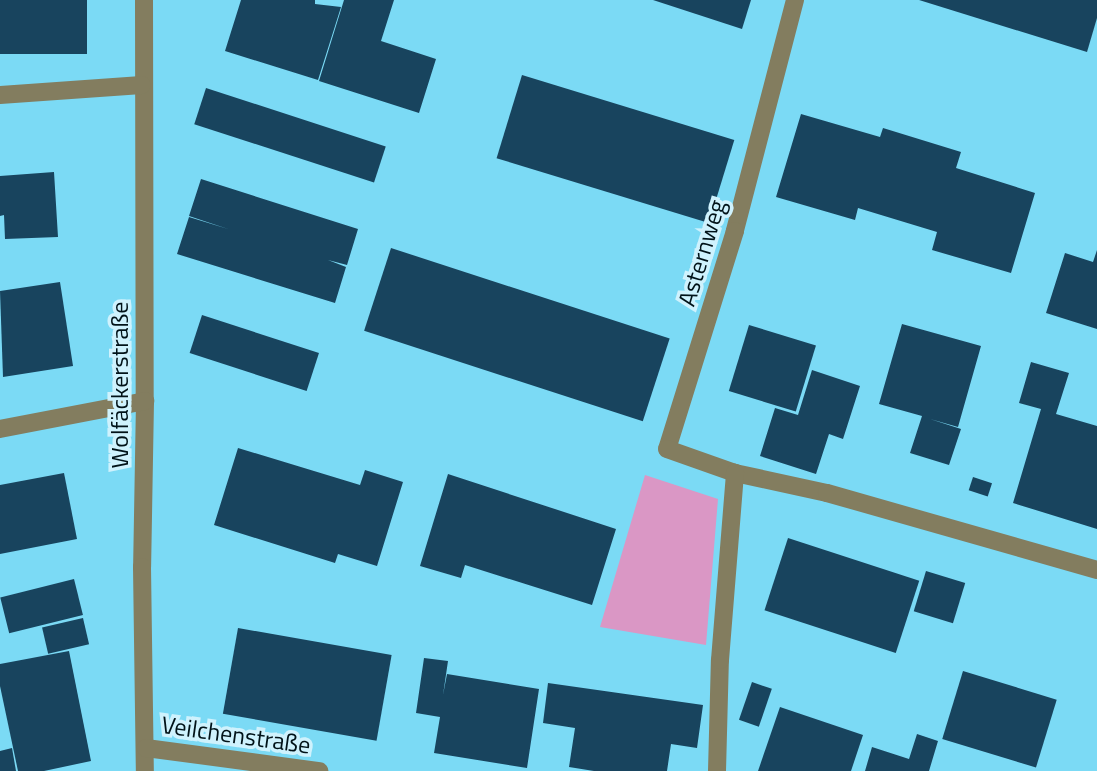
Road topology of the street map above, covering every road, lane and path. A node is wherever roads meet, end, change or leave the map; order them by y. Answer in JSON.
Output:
{"nodes":[{"id":1,"x":144,"y":0,"type":"edge"},
{"id":2,"x":795,"y":0,"type":"edge"},
{"id":3,"x":142,"y":85,"type":"junction"},
{"id":4,"x":0,"y":95,"type":"edge"},
{"id":5,"x":145,"y":401,"type":"junction"},
{"id":6,"x":0,"y":429,"type":"edge"},
{"id":7,"x":735,"y":473,"type":"junction"},
{"id":8,"x":1097,"y":570,"type":"edge"},
{"id":9,"x":146,"y":748,"type":"junction"},
{"id":10,"x":145,"y":771,"type":"edge"},
{"id":11,"x":319,"y":771,"type":"edge"},
{"id":12,"x":717,"y":771,"type":"edge"}],
"edges":[{"from":1,"to":3,"type":"street","name":"Wolfäckerstraße"},
{"from":2,"to":7,"type":"street","name":"Asternweg"},
{"from":3,"to":4,"type":"street"},
{"from":3,"to":5,"type":"street","name":"Wolfäckerstraße"},
{"from":5,"to":6,"type":"street"},
{"from":5,"to":9,"type":"street","name":"Wolfäckerstraße"},
{"from":7,"to":8,"type":"street","name":"Asternweg"},
{"from":7,"to":12,"type":"street"},
{"from":9,"to":10,"type":"street","name":"Wolfäckerstraße"},
{"from":9,"to":11,"type":"street","name":"Veilchenstraße"}]}
